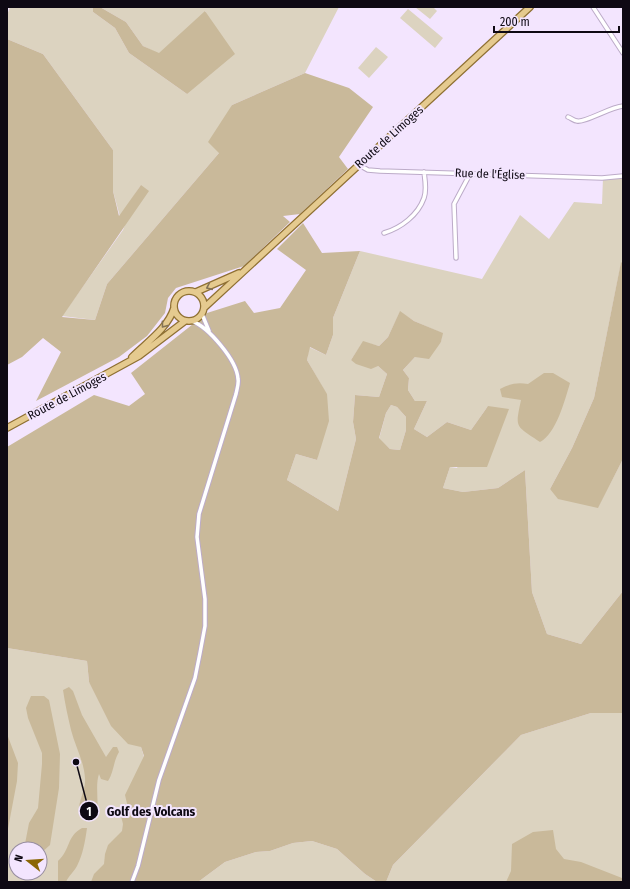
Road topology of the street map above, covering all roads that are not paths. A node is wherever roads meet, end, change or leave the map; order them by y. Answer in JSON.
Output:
{"nodes":[{"id":1,"x":530,"y":7,"type":"edge"},
{"id":2,"x":593,"y":7,"type":"edge"},
{"id":3,"x":623,"y":53,"type":"edge"},
{"id":4,"x":623,"y":106,"type":"edge"},
{"id":5,"x":568,"y":117,"type":"dead end"},
{"id":6,"x":359,"y":165,"type":"junction"},
{"id":7,"x":424,"y":172,"type":"junction"},
{"id":8,"x":470,"y":174,"type":"junction"},
{"id":9,"x":623,"y":176,"type":"edge"},
{"id":10,"x":384,"y":233,"type":"dead end"},
{"id":11,"x":456,"y":258,"type":"dead end"},
{"id":12,"x":248,"y":269,"type":"junction"},
{"id":13,"x":196,"y":292,"type":"junction"},
{"id":14,"x":174,"y":307,"type":"junction"},
{"id":15,"x":204,"y":307,"type":"junction"},
{"id":16,"x":202,"y":314,"type":"junction"},
{"id":17,"x":189,"y":321,"type":"junction"},
{"id":18,"x":211,"y":334,"type":"junction"},
{"id":19,"x":127,"y":363,"type":"junction"},
{"id":20,"x":7,"y":428,"type":"edge"},
{"id":21,"x":132,"y":882,"type":"edge"}],
"edges":[{"from":1,"to":6,"type":"main road","name":"Route de Limoges"},
{"from":2,"to":3,"type":"street"},
{"from":4,"to":5,"type":"street"},
{"from":6,"to":7,"type":"street","name":"Rue de l'Église"},
{"from":6,"to":12,"type":"main road","name":"Route de Limoges"},
{"from":7,"to":8,"type":"street","name":"Rue de l'Église"},
{"from":7,"to":10,"type":"street"},
{"from":8,"to":9,"type":"street","name":"Rue de l'Église"},
{"from":8,"to":11,"type":"street"},
{"from":12,"to":13,"type":"main road","name":"Route de Limoges","one_way":true},
{"from":12,"to":15,"type":"main road","name":"Route de Limoges"},
{"from":13,"to":14,"type":"main road"},
{"from":13,"to":15,"type":"main road"},
{"from":14,"to":17,"type":"main road"},
{"from":14,"to":19,"type":"main road","name":"Route de Limoges","one_way":true},
{"from":15,"to":16,"type":"main road"},
{"from":16,"to":17,"type":"main road"},
{"from":16,"to":18,"type":"street"},
{"from":17,"to":18,"type":"street"},
{"from":17,"to":19,"type":"main road","name":"Route de Limoges"},
{"from":18,"to":21,"type":"street"},
{"from":19,"to":20,"type":"main road","name":"Route de Limoges"}]}
